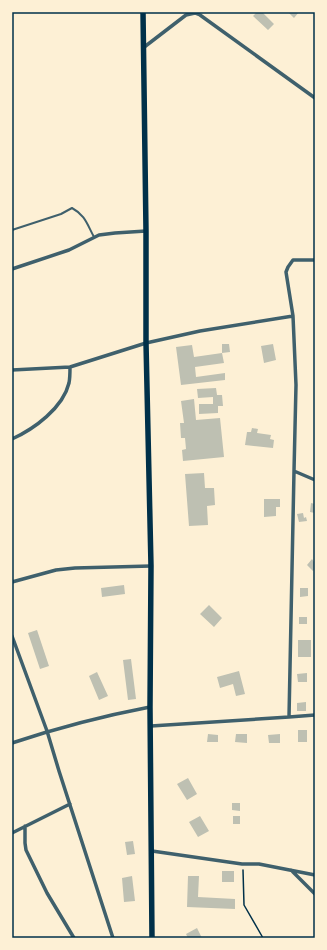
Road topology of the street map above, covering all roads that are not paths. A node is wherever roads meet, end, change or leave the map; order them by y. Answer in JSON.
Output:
{"nodes":[{"id":1,"x":143,"y":12,"type":"edge"},
{"id":2,"x":144,"y":48,"type":"junction"},
{"id":3,"x":315,"y":98,"type":"edge"},
{"id":4,"x":12,"y":230,"type":"edge"},
{"id":5,"x":146,"y":232,"type":"junction"},
{"id":6,"x":94,"y":237,"type":"junction"},
{"id":7,"x":315,"y":260,"type":"edge"},
{"id":8,"x":12,"y":269,"type":"edge"},
{"id":9,"x":293,"y":316,"type":"junction"},
{"id":10,"x":146,"y":343,"type":"junction"},
{"id":11,"x":70,"y":367,"type":"junction"},
{"id":12,"x":12,"y":370,"type":"edge"},
{"id":13,"x":12,"y":439,"type":"edge"},
{"id":14,"x":294,"y":471,"type":"junction"},
{"id":15,"x":315,"y":480,"type":"edge"},
{"id":16,"x":151,"y":566,"type":"junction"},
{"id":17,"x":12,"y":582,"type":"edge"},
{"id":18,"x":12,"y":636,"type":"edge"},
{"id":19,"x":150,"y":707,"type":"junction"},
{"id":20,"x":315,"y":715,"type":"edge"},
{"id":21,"x":289,"y":717,"type":"junction"},
{"id":22,"x":151,"y":726,"type":"junction"},
{"id":23,"x":47,"y":731,"type":"junction"},
{"id":24,"x":12,"y":743,"type":"edge"},
{"id":25,"x":70,"y":804,"type":"junction"},
{"id":26,"x":25,"y":826,"type":"junction"},
{"id":27,"x":12,"y":833,"type":"edge"},
{"id":28,"x":152,"y":851,"type":"junction"},
{"id":29,"x":291,"y":870,"type":"junction"},
{"id":30,"x":315,"y":875,"type":"edge"},
{"id":31,"x":315,"y":894,"type":"edge"},
{"id":32,"x":74,"y":938,"type":"edge"},
{"id":33,"x":113,"y":938,"type":"edge"},
{"id":34,"x":152,"y":938,"type":"edge"}],
"edges":[{"from":1,"to":2,"type":"main road"},
{"from":2,"to":3,"type":"street"},
{"from":2,"to":5,"type":"main road"},
{"from":4,"to":6,"type":"lane"},
{"from":5,"to":6,"type":"street"},
{"from":5,"to":10,"type":"main road"},
{"from":6,"to":8,"type":"street"},
{"from":7,"to":9,"type":"street"},
{"from":9,"to":10,"type":"street"},
{"from":9,"to":14,"type":"street"},
{"from":10,"to":11,"type":"street"},
{"from":10,"to":16,"type":"main road"},
{"from":11,"to":12,"type":"street"},
{"from":11,"to":13,"type":"street"},
{"from":14,"to":15,"type":"street"},
{"from":14,"to":21,"type":"street"},
{"from":16,"to":17,"type":"street"},
{"from":16,"to":19,"type":"main road"},
{"from":18,"to":23,"type":"street"},
{"from":19,"to":22,"type":"main road"},
{"from":19,"to":23,"type":"street"},
{"from":20,"to":21,"type":"street"},
{"from":21,"to":22,"type":"street"},
{"from":22,"to":28,"type":"main road"},
{"from":23,"to":24,"type":"street"},
{"from":23,"to":25,"type":"street"},
{"from":25,"to":26,"type":"street"},
{"from":25,"to":33,"type":"street"},
{"from":26,"to":27,"type":"street"},
{"from":26,"to":32,"type":"street"},
{"from":28,"to":29,"type":"street"},
{"from":28,"to":34,"type":"main road"},
{"from":29,"to":30,"type":"street"},
{"from":29,"to":31,"type":"street"}]}
